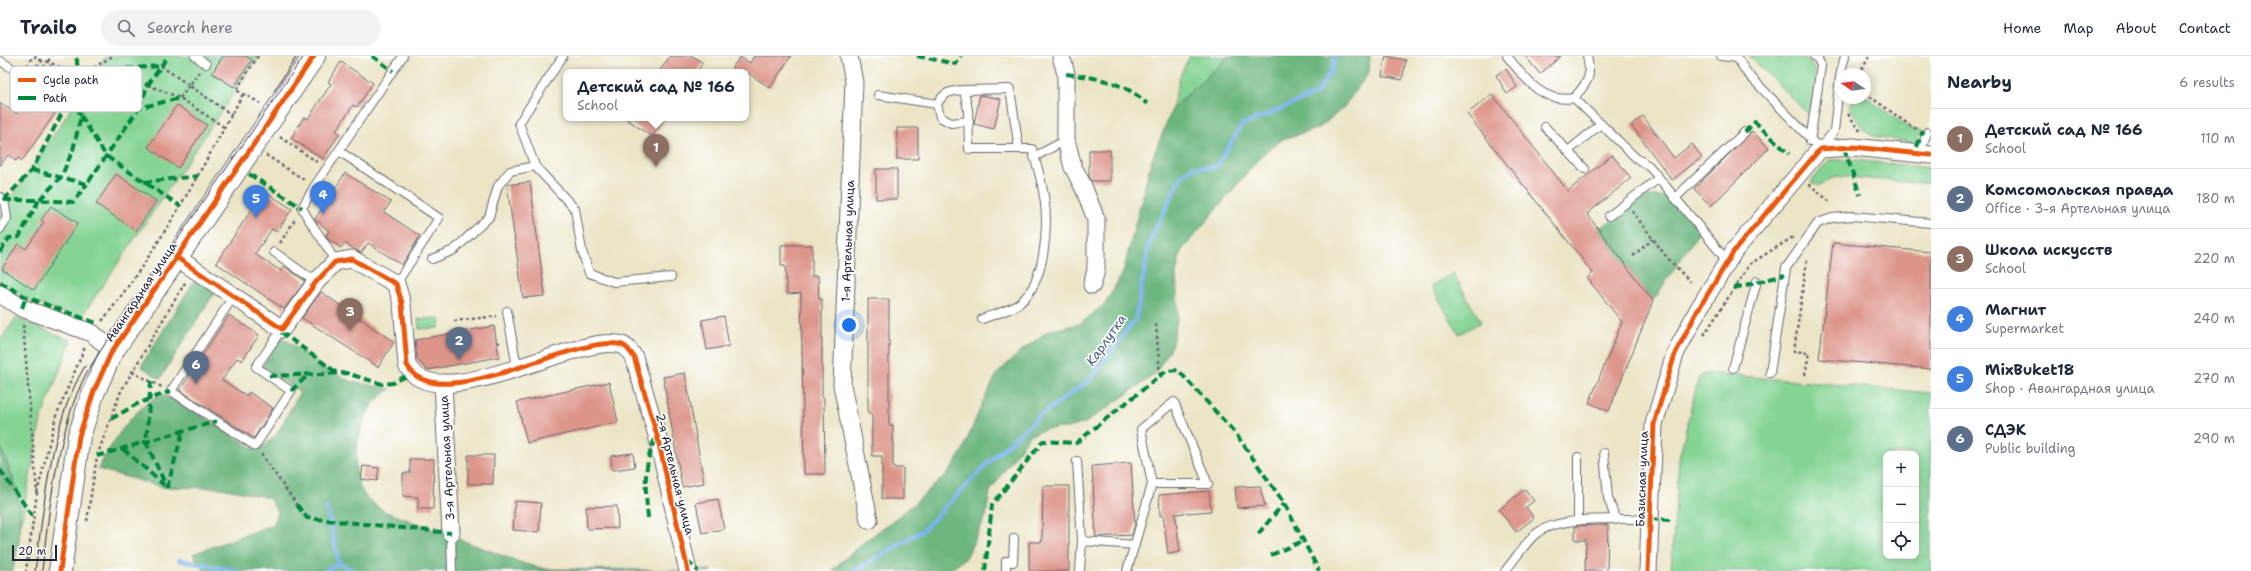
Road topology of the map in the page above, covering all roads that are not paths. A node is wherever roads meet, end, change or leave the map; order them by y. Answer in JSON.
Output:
{"nodes":[{"id":1,"x":195,"y":56,"type":"edge"},
{"id":2,"x":314,"y":56,"type":"edge"},
{"id":3,"x":403,"y":56,"type":"edge"},
{"id":4,"x":563,"y":56,"type":"edge"},
{"id":5,"x":850,"y":56,"type":"edge"},
{"id":6,"x":1061,"y":56,"type":"edge"},
{"id":7,"x":1507,"y":56,"type":"edge"},
{"id":8,"x":1588,"y":56,"type":"edge"},
{"id":9,"x":1721,"y":56,"type":"edge"},
{"id":10,"x":1814,"y":56,"type":"edge"},
{"id":11,"x":1845,"y":56,"type":"edge"},
{"id":12,"x":1737,"y":57,"type":"edge"},
{"id":13,"x":0,"y":61,"type":"edge"},
{"id":14,"x":206,"y":64,"type":"road end"},
{"id":15,"x":10,"y":67,"type":"edge"},
{"id":16,"x":964,"y":90,"type":"junction"},
{"id":17,"x":878,"y":95,"type":"dead end"},
{"id":18,"x":1574,"y":98,"type":"junction"},
{"id":19,"x":937,"y":104,"type":"junction"},
{"id":20,"x":969,"y":121,"type":"junction"},
{"id":21,"x":1601,"y":124,"type":"junction"},
{"id":22,"x":1545,"y":127,"type":"dead end"},
{"id":23,"x":1745,"y":132,"type":"dead end"},
{"id":24,"x":1927,"y":132,"type":"road end"},
{"id":25,"x":1066,"y":140,"type":"junction"},
{"id":26,"x":1815,"y":145,"type":"junction"},
{"id":27,"x":1019,"y":149,"type":"junction"},
{"id":28,"x":339,"y":151,"type":"junction"},
{"id":29,"x":1568,"y":151,"type":"junction"},
{"id":30,"x":1926,"y":155,"type":"edge"},
{"id":31,"x":1034,"y":157,"type":"junction"},
{"id":32,"x":535,"y":166,"type":"junction"},
{"id":33,"x":1585,"y":170,"type":"dead end"},
{"id":34,"x":1659,"y":178,"type":"junction"},
{"id":35,"x":0,"y":197,"type":"edge"},
{"id":36,"x":1675,"y":198,"type":"junction"},
{"id":37,"x":1609,"y":216,"type":"dead end"},
{"id":38,"x":1931,"y":223,"type":"edge"},
{"id":39,"x":0,"y":229,"type":"edge"},
{"id":40,"x":274,"y":252,"type":"road end"},
{"id":41,"x":432,"y":259,"type":"dead end"},
{"id":42,"x":335,"y":262,"type":"junction"},
{"id":43,"x":1728,"y":262,"type":"junction"},
{"id":44,"x":184,"y":263,"type":"junction"},
{"id":45,"x":671,"y":277,"type":"dead end"},
{"id":46,"x":316,"y":282,"type":"junction"},
{"id":47,"x":1757,"y":282,"type":"dead end"},
{"id":48,"x":396,"y":284,"type":"junction"},
{"id":49,"x":1092,"y":285,"type":"dead end"},
{"id":50,"x":1,"y":296,"type":"edge"},
{"id":51,"x":233,"y":297,"type":"junction"},
{"id":52,"x":507,"y":313,"type":"road end"},
{"id":53,"x":982,"y":319,"type":"dead end"},
{"id":54,"x":282,"y":329,"type":"junction"},
{"id":55,"x":111,"y":354,"type":"junction"},
{"id":56,"x":517,"y":367,"type":"junction"},
{"id":57,"x":1733,"y":368,"type":"dead end"},
{"id":58,"x":1770,"y":373,"type":"dead end"},
{"id":59,"x":443,"y":383,"type":"junction"},
{"id":60,"x":1604,"y":453,"type":"dead end"},
{"id":61,"x":1578,"y":457,"type":"dead end"},
{"id":62,"x":1077,"y":461,"type":"dead end"},
{"id":63,"x":1152,"y":484,"type":"junction"},
{"id":64,"x":1650,"y":519,"type":"junction"},
{"id":65,"x":868,"y":520,"type":"dead end"},
{"id":66,"x":1578,"y":520,"type":"junction"},
{"id":67,"x":1616,"y":520,"type":"junction"},
{"id":68,"x":451,"y":532,"type":"joint"},
{"id":69,"x":1014,"y":538,"type":"dead end"},
{"id":70,"x":1082,"y":541,"type":"junction"},
{"id":71,"x":1135,"y":545,"type":"junction"},
{"id":72,"x":1651,"y":570,"type":"edge"},
{"id":73,"x":60,"y":571,"type":"edge"},
{"id":74,"x":452,"y":571,"type":"edge"},
{"id":75,"x":688,"y":571,"type":"edge"},
{"id":76,"x":1006,"y":571,"type":"edge"},
{"id":77,"x":1080,"y":571,"type":"edge"},
{"id":78,"x":1127,"y":571,"type":"edge"},
{"id":79,"x":1505,"y":571,"type":"edge"}],
"edges":[{"from":1,"to":14,"type":"lane"},
{"from":2,"to":44,"type":"street","name":"Авангардная улица"},
{"from":3,"to":28,"type":"lane"},
{"from":4,"to":32,"type":"lane"},
{"from":5,"to":65,"type":"street","name":"1-я Артельная улица"},
{"from":6,"to":25,"type":"street"},
{"from":7,"to":18,"type":"lane"},
{"from":8,"to":18,"type":"lane"},
{"from":9,"to":12,"type":"lane"},
{"from":10,"to":26,"type":"lane"},
{"from":11,"to":26,"type":"lane"},
{"from":12,"to":26,"type":"lane"},
{"from":13,"to":15,"type":"lane"},
{"from":16,"to":19,"type":"lane"},
{"from":16,"to":20,"type":"lane"},
{"from":16,"to":27,"type":"lane"},
{"from":17,"to":19,"type":"lane"},
{"from":18,"to":21,"type":"lane"},
{"from":19,"to":20,"type":"lane"},
{"from":20,"to":27,"type":"lane"},
{"from":21,"to":29,"type":"lane"},
{"from":21,"to":34,"type":"lane"},
{"from":22,"to":29,"type":"lane"},
{"from":23,"to":36,"type":"lane"},
{"from":24,"to":30,"type":"lane"},
{"from":25,"to":31,"type":"lane"},
{"from":25,"to":49,"type":"street"},
{"from":26,"to":30,"type":"street"},
{"from":26,"to":43,"type":"street","name":"Базисная улица"},
{"from":27,"to":31,"type":"lane"},
{"from":28,"to":42,"type":"lane"},
{"from":28,"to":48,"type":"lane"},
{"from":29,"to":33,"type":"lane"},
{"from":31,"to":53,"type":"lane"},
{"from":32,"to":41,"type":"lane"},
{"from":32,"to":45,"type":"lane"},
{"from":34,"to":36,"type":"lane"},
{"from":34,"to":37,"type":"lane"},
{"from":35,"to":39,"type":"lane"},
{"from":36,"to":43,"type":"lane"},
{"from":38,"to":58,"type":"lane"},
{"from":40,"to":46,"type":"lane"},
{"from":42,"to":46,"type":"street"},
{"from":42,"to":48,"type":"street"},
{"from":43,"to":64,"type":"street","name":"Базисная улица"},
{"from":44,"to":51,"type":"street"},
{"from":44,"to":55,"type":"street","name":"Авангардная улица"},
{"from":46,"to":54,"type":"street"},
{"from":47,"to":57,"type":"lane"},
{"from":48,"to":59,"type":"street"},
{"from":50,"to":55,"type":"street"},
{"from":51,"to":54,"type":"street"},
{"from":51,"to":54,"type":"lane"},
{"from":52,"to":56,"type":"lane"},
{"from":55,"to":73,"type":"street","name":"Авангардная улица"},
{"from":56,"to":59,"type":"street"},
{"from":56,"to":75,"type":"street","name":"2-я Артельная улица"},
{"from":59,"to":68,"type":"street","name":"3-я Артельная улица"},
{"from":60,"to":67,"type":"lane"},
{"from":61,"to":66,"type":"lane"},
{"from":62,"to":70,"type":"lane"},
{"from":63,"to":63,"type":"lane"},
{"from":63,"to":71,"type":"lane"},
{"from":64,"to":67,"type":"lane"},
{"from":64,"to":72,"type":"street","name":"Базисная улица"},
{"from":66,"to":67,"type":"lane"},
{"from":66,"to":79,"type":"lane"},
{"from":68,"to":74,"type":"lane"},
{"from":69,"to":76,"type":"lane"},
{"from":70,"to":71,"type":"lane"},
{"from":70,"to":77,"type":"lane"},
{"from":71,"to":78,"type":"lane"}]}
